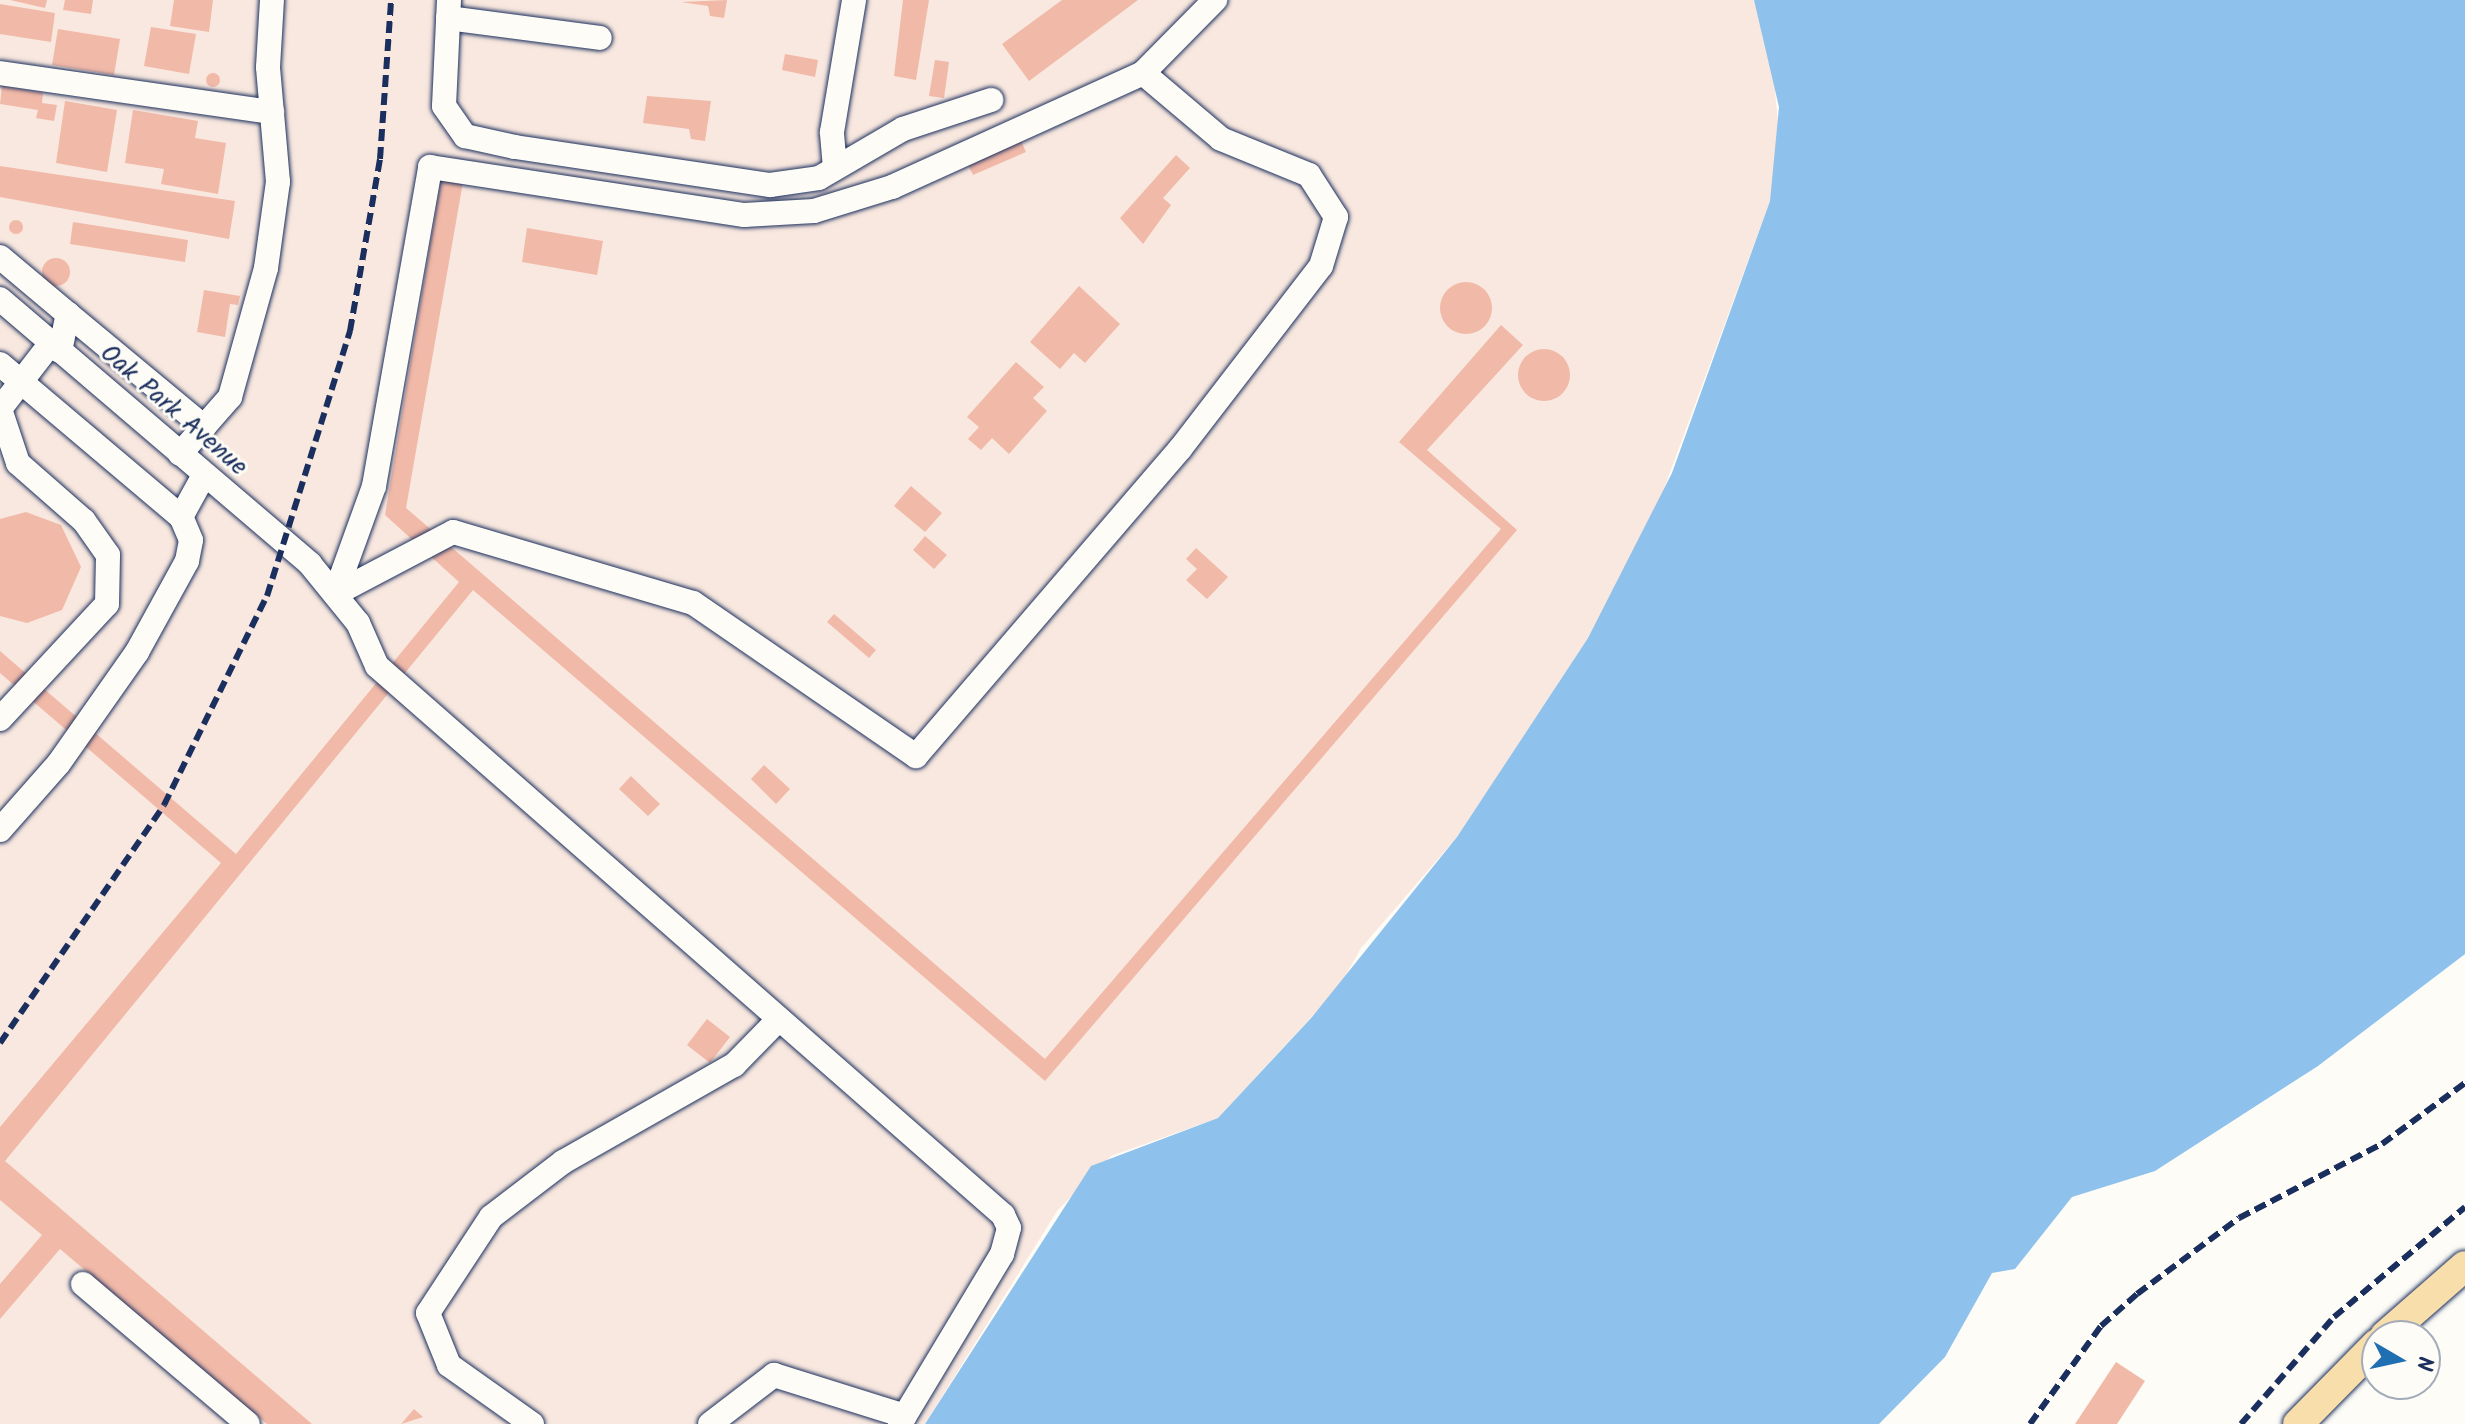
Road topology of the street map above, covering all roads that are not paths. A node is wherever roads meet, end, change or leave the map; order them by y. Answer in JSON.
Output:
{"nodes":[{"id":1,"x":272,"y":0,"type":"edge"},
{"id":2,"x":854,"y":0,"type":"edge"},
{"id":3,"x":1215,"y":0,"type":"edge"},
{"id":4,"x":448,"y":9,"type":"edge"},
{"id":5,"x":600,"y":38,"type":"dead end"},
{"id":6,"x":0,"y":73,"type":"edge"},
{"id":7,"x":1143,"y":73,"type":"junction"},
{"id":8,"x":991,"y":100,"type":"dead end"},
{"id":9,"x":272,"y":112,"type":"junction"},
{"id":10,"x":835,"y":168,"type":"junction"},
{"id":11,"x":0,"y":257,"type":"edge"},
{"id":12,"x":0,"y":299,"type":"edge"},
{"id":13,"x":68,"y":314,"type":"junction"},
{"id":14,"x":56,"y":347,"type":"junction"},
{"id":15,"x":0,"y":364,"type":"edge"},
{"id":16,"x":22,"y":382,"type":"junction"},
{"id":17,"x":0,"y":410,"type":"edge"},
{"id":18,"x":204,"y":427,"type":"junction"},
{"id":19,"x":180,"y":454,"type":"junction"},
{"id":20,"x":204,"y":475,"type":"junction"},
{"id":21,"x":181,"y":517,"type":"junction"},
{"id":22,"x":335,"y":594,"type":"junction"},
{"id":23,"x":0,"y":719,"type":"edge"},
{"id":24,"x":0,"y":830,"type":"edge"},
{"id":25,"x":779,"y":1019,"type":"junction"},
{"id":26,"x":2465,"y":1266,"type":"edge"},
{"id":27,"x":83,"y":1284,"type":"dead end"},
{"id":28,"x":2403,"y":1320,"type":"edge"},
{"id":29,"x":2361,"y":1360,"type":"edge"},
{"id":30,"x":903,"y":1420,"type":"edge"},
{"id":31,"x":248,"y":1424,"type":"edge"},
{"id":32,"x":532,"y":1424,"type":"edge"},
{"id":33,"x":710,"y":1424,"type":"edge"},
{"id":34,"x":2298,"y":1424,"type":"edge"}],
"edges":[{"from":1,"to":9,"type":"street"},
{"from":2,"to":10,"type":"street"},
{"from":3,"to":7,"type":"street"},
{"from":4,"to":5,"type":"street"},
{"from":4,"to":10,"type":"street"},
{"from":6,"to":9,"type":"street"},
{"from":7,"to":22,"type":"street"},
{"from":7,"to":22,"type":"street"},
{"from":8,"to":10,"type":"street"},
{"from":9,"to":18,"type":"street"},
{"from":11,"to":13,"type":"street"},
{"from":12,"to":14,"type":"street","name":"Oak Park Avenue"},
{"from":13,"to":14,"type":"street"},
{"from":13,"to":18,"type":"street"},
{"from":14,"to":16,"type":"street"},
{"from":14,"to":19,"type":"street","name":"Oak Park Avenue"},
{"from":15,"to":16,"type":"street"},
{"from":16,"to":17,"type":"street"},
{"from":16,"to":21,"type":"street"},
{"from":17,"to":23,"type":"street"},
{"from":18,"to":19,"type":"street"},
{"from":19,"to":20,"type":"street","name":"Oak Park Avenue"},
{"from":20,"to":21,"type":"street"},
{"from":20,"to":22,"type":"street","name":"Oak Park Avenue"},
{"from":21,"to":24,"type":"street"},
{"from":22,"to":25,"type":"street","name":"Oak Park Avenue"},
{"from":25,"to":30,"type":"street","name":"Oak Park Avenue"},
{"from":25,"to":32,"type":"street"},
{"from":26,"to":28,"type":"main road"},
{"from":27,"to":31,"type":"street"},
{"from":29,"to":34,"type":"main road"},
{"from":30,"to":33,"type":"street"}]}
